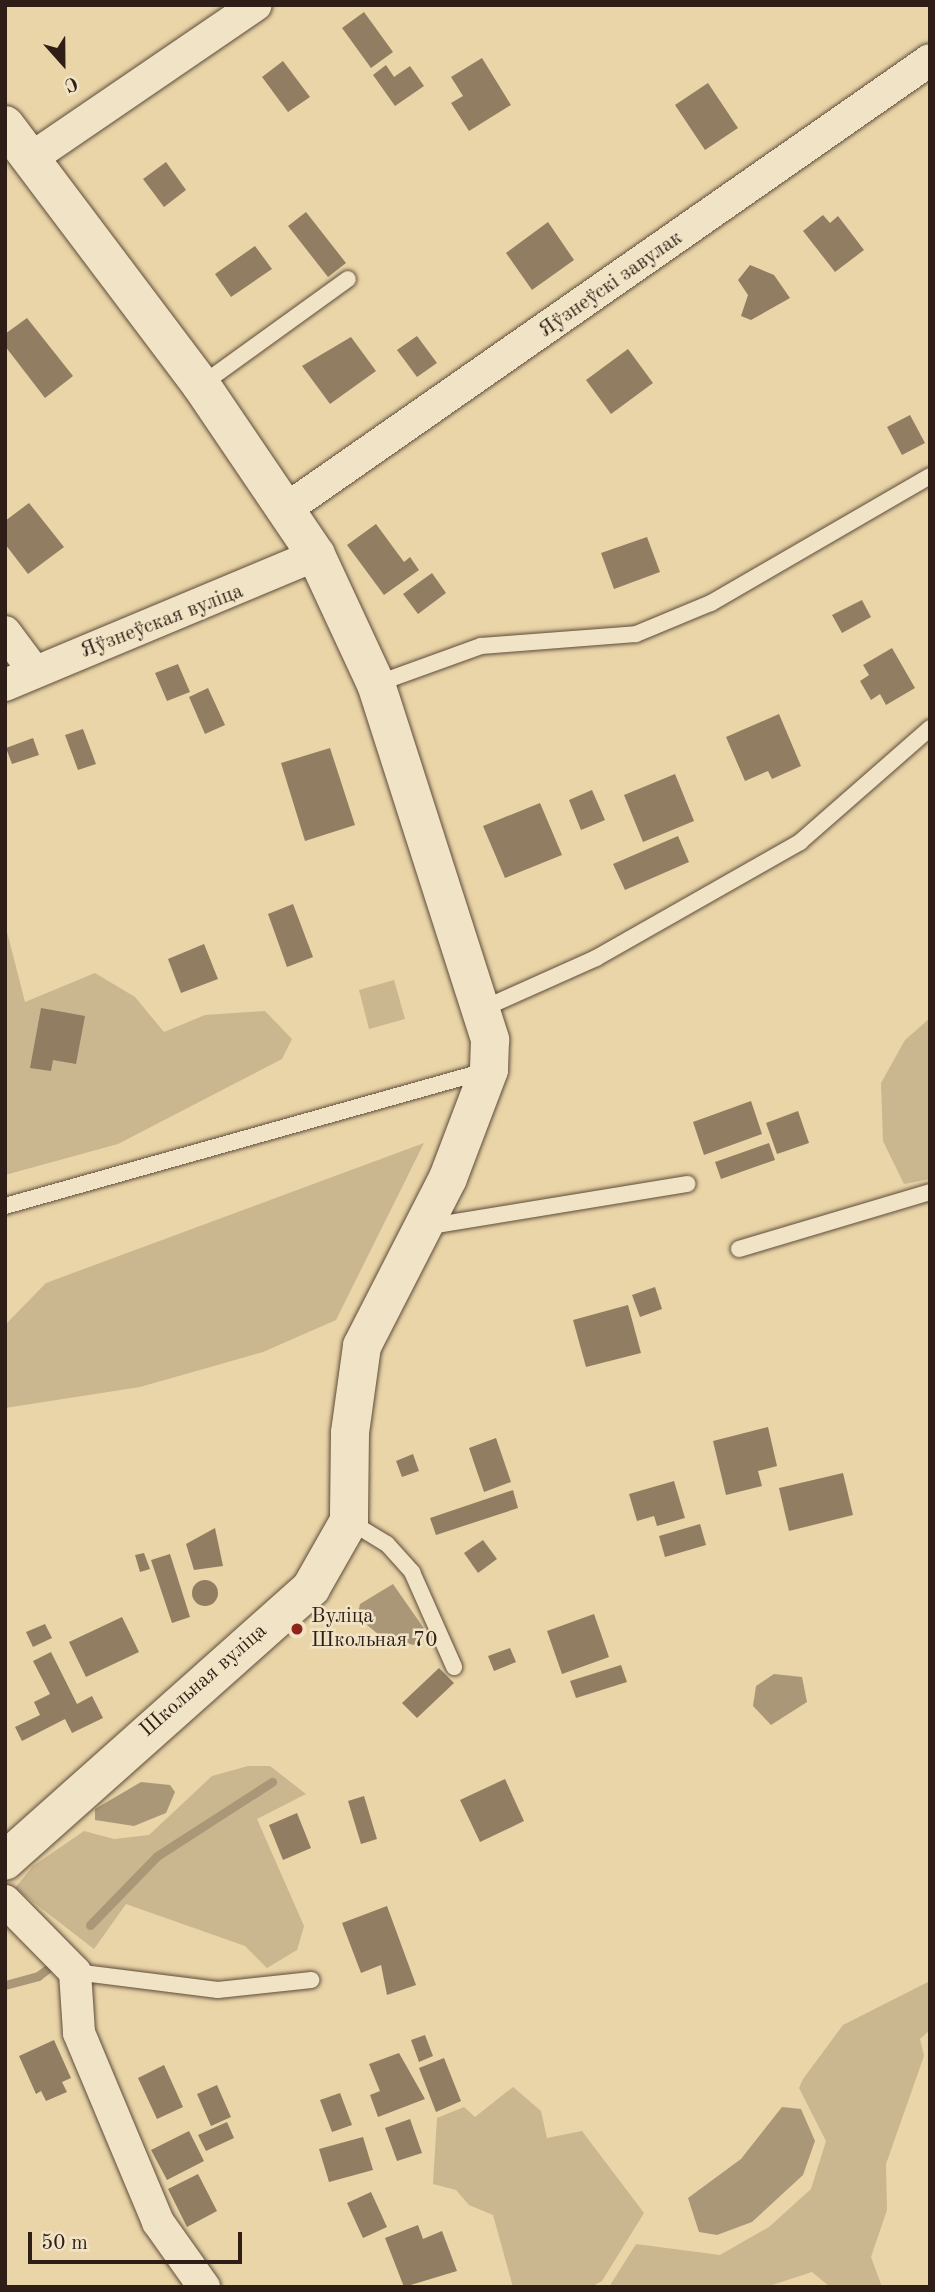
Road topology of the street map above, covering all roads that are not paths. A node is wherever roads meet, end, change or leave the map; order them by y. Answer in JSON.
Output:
{"nodes":[{"id":1,"x":256,"y":5,"type":"edge"},
{"id":2,"x":930,"y":60,"type":"edge"},
{"id":3,"x":5,"y":125,"type":"edge"},
{"id":4,"x":30,"y":159,"type":"junction"},
{"id":5,"x":348,"y":279,"type":"dead end"},
{"id":6,"x":201,"y":385,"type":"junction"},
{"id":7,"x":930,"y":477,"type":"edge"},
{"id":8,"x":289,"y":507,"type":"junction"},
{"id":9,"x":316,"y":555,"type":"junction"},
{"id":10,"x":5,"y":632,"type":"edge"},
{"id":11,"x":34,"y":671,"type":"junction"},
{"id":12,"x":376,"y":684,"type":"junction"},
{"id":13,"x":5,"y":685,"type":"edge"},
{"id":14,"x":930,"y":728,"type":"edge"},
{"id":15,"x":480,"y":1010,"type":"junction"},
{"id":16,"x":489,"y":1070,"type":"junction"},
{"id":17,"x":688,"y":1184,"type":"dead end"},
{"id":18,"x":930,"y":1192,"type":"edge"},
{"id":19,"x":5,"y":1206,"type":"edge"},
{"id":20,"x":422,"y":1228,"type":"junction"},
{"id":21,"x":739,"y":1249,"type":"dead end"},
{"id":22,"x":349,"y":1521,"type":"junction"},
{"id":23,"x":454,"y":1667,"type":"dead end"},
{"id":24,"x":5,"y":1861,"type":"edge"},
{"id":25,"x":5,"y":1900,"type":"edge"},
{"id":26,"x":75,"y":1972,"type":"junction"},
{"id":27,"x":311,"y":1980,"type":"dead end"},
{"id":28,"x":204,"y":2287,"type":"edge"}],
"edges":[{"from":1,"to":4,"type":"street"},
{"from":2,"to":8,"type":"street","name":"Яўзнеўскі завулак"},
{"from":3,"to":4,"type":"street"},
{"from":4,"to":6,"type":"street"},
{"from":5,"to":6,"type":"lane"},
{"from":6,"to":8,"type":"street"},
{"from":7,"to":12,"type":"lane"},
{"from":8,"to":9,"type":"street"},
{"from":9,"to":11,"type":"street","name":"Яўзнеўская вуліца"},
{"from":9,"to":12,"type":"street"},
{"from":10,"to":11,"type":"street"},
{"from":11,"to":13,"type":"street","name":"Яўзнеўская вуліца"},
{"from":12,"to":15,"type":"street"},
{"from":14,"to":15,"type":"lane"},
{"from":15,"to":16,"type":"street"},
{"from":16,"to":19,"type":"lane"},
{"from":16,"to":20,"type":"street","name":"Школьная вуліца"},
{"from":17,"to":20,"type":"lane"},
{"from":18,"to":21,"type":"lane"},
{"from":20,"to":22,"type":"street","name":"Школьная вуліца"},
{"from":22,"to":23,"type":"lane"},
{"from":22,"to":24,"type":"street","name":"Школьная вуліца"},
{"from":25,"to":26,"type":"street"},
{"from":26,"to":27,"type":"lane"},
{"from":26,"to":28,"type":"street"}]}
